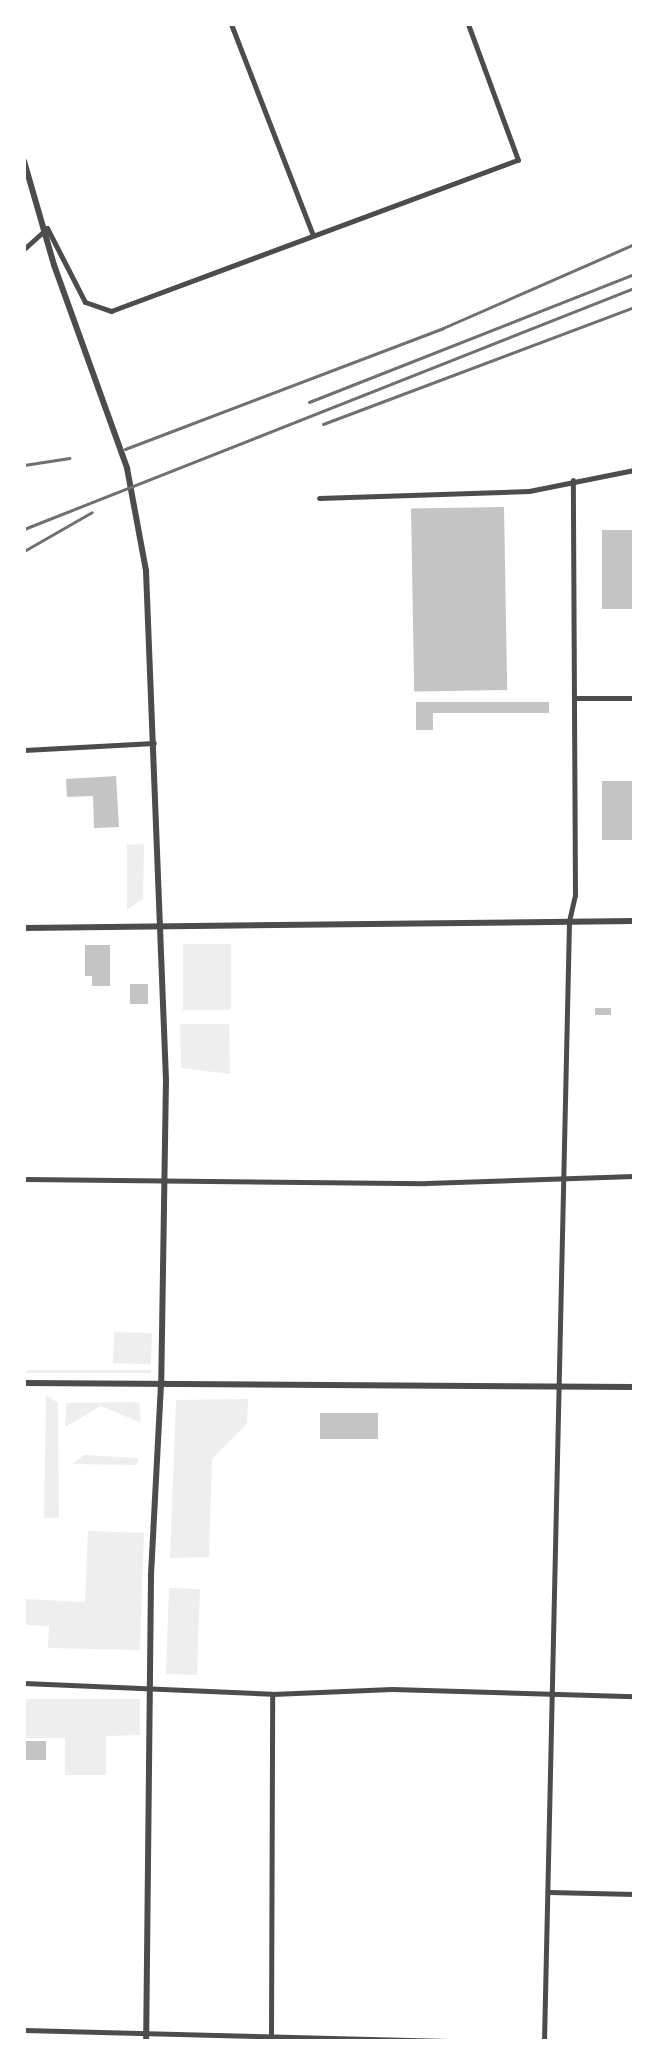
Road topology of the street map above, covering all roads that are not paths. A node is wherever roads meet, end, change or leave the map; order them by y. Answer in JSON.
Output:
{"nodes":[{"id":1,"x":231,"y":24,"type":"edge"},
{"id":2,"x":468,"y":24,"type":"edge"},
{"id":3,"x":24,"y":161,"type":"edge"},
{"id":4,"x":47,"y":228,"type":"junction"},
{"id":5,"x":313,"y":235,"type":"junction"},
{"id":6,"x":24,"y":249,"type":"edge"},
{"id":7,"x":634,"y":470,"type":"edge"},
{"id":8,"x":573,"y":480,"type":"junction"},
{"id":9,"x":319,"y":498,"type":"dead end"},
{"id":10,"x":575,"y":698,"type":"junction"},
{"id":11,"x":634,"y":698,"type":"edge"},
{"id":12,"x":155,"y":743,"type":"junction"},
{"id":13,"x":24,"y":750,"type":"edge"},
{"id":14,"x":569,"y":921,"type":"junction"},
{"id":15,"x":634,"y":921,"type":"edge"},
{"id":16,"x":162,"y":927,"type":"junction"},
{"id":17,"x":24,"y":928,"type":"edge"},
{"id":18,"x":634,"y":1176,"type":"edge"},
{"id":19,"x":24,"y":1179,"type":"edge"},
{"id":20,"x":165,"y":1179,"type":"junction"},
{"id":21,"x":563,"y":1179,"type":"junction"},
{"id":22,"x":24,"y":1383,"type":"edge"},
{"id":23,"x":161,"y":1384,"type":"junction"},
{"id":24,"x":634,"y":1387,"type":"edge"},
{"id":25,"x":558,"y":1388,"type":"junction"},
{"id":26,"x":24,"y":1683,"type":"edge"},
{"id":27,"x":150,"y":1686,"type":"junction"},
{"id":28,"x":272,"y":1694,"type":"junction"},
{"id":29,"x":550,"y":1696,"type":"junction"},
{"id":30,"x":634,"y":1696,"type":"edge"},
{"id":31,"x":549,"y":1892,"type":"junction"},
{"id":32,"x":634,"y":1894,"type":"edge"},
{"id":33,"x":24,"y":2030,"type":"edge"},
{"id":34,"x":271,"y":2036,"type":"junction"},
{"id":35,"x":146,"y":2037,"type":"edge"},
{"id":36,"x":458,"y":2041,"type":"edge"},
{"id":37,"x":544,"y":2041,"type":"edge"}],
"edges":[{"from":1,"to":5,"type":"street"},
{"from":2,"to":5,"type":"street"},
{"from":3,"to":4,"type":"street"},
{"from":4,"to":5,"type":"street"},
{"from":4,"to":6,"type":"street"},
{"from":4,"to":12,"type":"street"},
{"from":7,"to":8,"type":"street"},
{"from":8,"to":9,"type":"street"},
{"from":8,"to":10,"type":"street"},
{"from":10,"to":11,"type":"street"},
{"from":10,"to":14,"type":"street"},
{"from":12,"to":13,"type":"street"},
{"from":12,"to":16,"type":"street"},
{"from":14,"to":15,"type":"street"},
{"from":14,"to":16,"type":"street"},
{"from":14,"to":21,"type":"street"},
{"from":16,"to":17,"type":"street"},
{"from":16,"to":20,"type":"street"},
{"from":18,"to":21,"type":"street"},
{"from":19,"to":20,"type":"street"},
{"from":20,"to":21,"type":"street"},
{"from":20,"to":23,"type":"street"},
{"from":21,"to":25,"type":"street"},
{"from":22,"to":23,"type":"street"},
{"from":23,"to":25,"type":"street"},
{"from":23,"to":27,"type":"street"},
{"from":24,"to":25,"type":"street"},
{"from":25,"to":29,"type":"street"},
{"from":26,"to":27,"type":"street"},
{"from":27,"to":28,"type":"street"},
{"from":27,"to":35,"type":"street"},
{"from":28,"to":29,"type":"street"},
{"from":28,"to":34,"type":"street"},
{"from":29,"to":30,"type":"street"},
{"from":29,"to":31,"type":"street"},
{"from":31,"to":32,"type":"street"},
{"from":31,"to":37,"type":"street"},
{"from":33,"to":35,"type":"street"},
{"from":34,"to":35,"type":"street"},
{"from":34,"to":36,"type":"street"}]}
